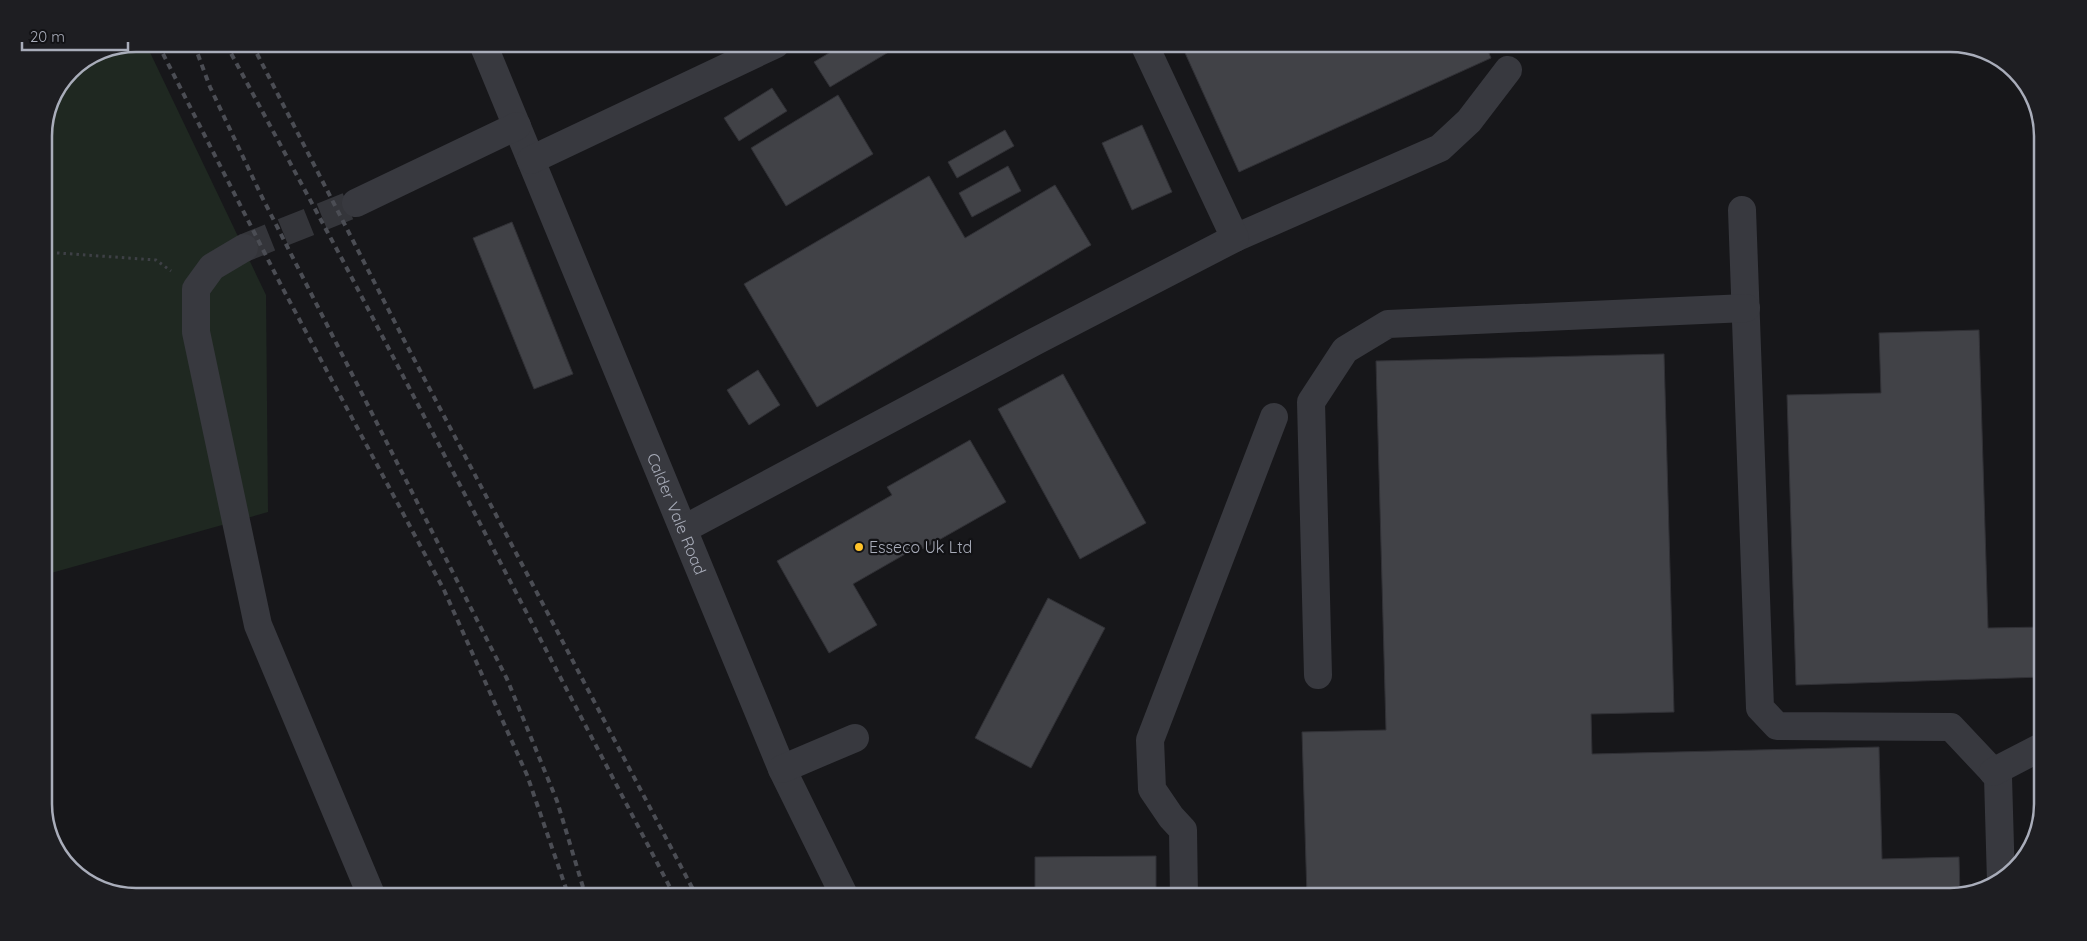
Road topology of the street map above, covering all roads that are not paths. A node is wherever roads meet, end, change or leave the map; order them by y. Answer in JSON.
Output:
{"nodes":[{"id":1,"x":486,"y":52,"type":"edge"},
{"id":2,"x":759,"y":52,"type":"edge"},
{"id":3,"x":1148,"y":52,"type":"edge"},
{"id":4,"x":1508,"y":70,"type":"dead end"},
{"id":5,"x":517,"y":126,"type":"junction"},
{"id":6,"x":531,"y":160,"type":"junction"},
{"id":7,"x":356,"y":204,"type":"tunnel mouth"},
{"id":8,"x":1742,"y":210,"type":"dead end"},
{"id":9,"x":1235,"y":238,"type":"junction"},
{"id":10,"x":244,"y":248,"type":"tunnel mouth"},
{"id":11,"x":1746,"y":308,"type":"junction"},
{"id":12,"x":1274,"y":417,"type":"dead end"},
{"id":13,"x":684,"y":530,"type":"junction"},
{"id":14,"x":1318,"y":675,"type":"dead end"},
{"id":15,"x":855,"y":738,"type":"dead end"},
{"id":16,"x":2034,"y":751,"type":"edge"},
{"id":17,"x":782,"y":769,"type":"junction"},
{"id":18,"x":1993,"y":772,"type":"junction"},
{"id":19,"x":2001,"y":872,"type":"edge"},
{"id":20,"x":368,"y":888,"type":"edge"},
{"id":21,"x":841,"y":888,"type":"edge"},
{"id":22,"x":1184,"y":888,"type":"edge"}],
"edges":[{"from":1,"to":5,"type":"street","name":"Calder Vale Road"},
{"from":2,"to":6,"type":"street"},
{"from":3,"to":9,"type":"street"},
{"from":4,"to":9,"type":"street"},
{"from":5,"to":6,"type":"street","name":"Calder Vale Road"},
{"from":5,"to":7,"type":"street"},
{"from":6,"to":13,"type":"street","name":"Calder Vale Road"},
{"from":8,"to":11,"type":"street"},
{"from":9,"to":13,"type":"street"},
{"from":10,"to":20,"type":"street"},
{"from":11,"to":14,"type":"street"},
{"from":11,"to":18,"type":"street"},
{"from":12,"to":22,"type":"street"},
{"from":13,"to":17,"type":"street","name":"Calder Vale Road"},
{"from":15,"to":17,"type":"street"},
{"from":16,"to":18,"type":"street"},
{"from":17,"to":21,"type":"street","name":"Calder Vale Road"},
{"from":18,"to":19,"type":"street"}]}
